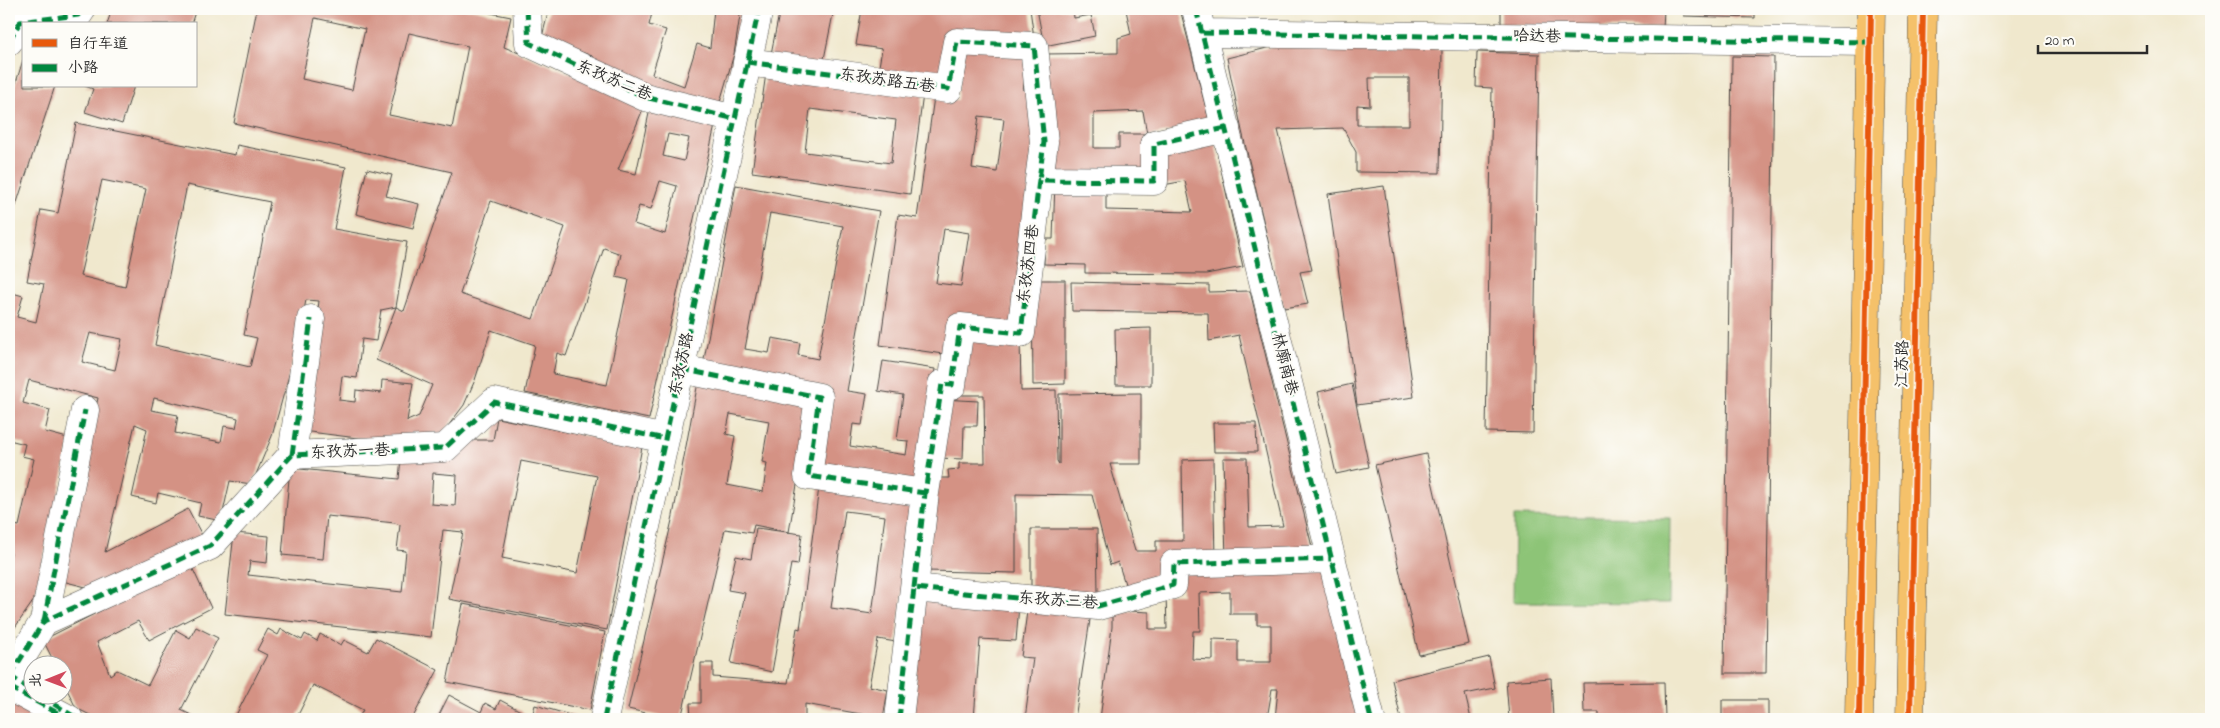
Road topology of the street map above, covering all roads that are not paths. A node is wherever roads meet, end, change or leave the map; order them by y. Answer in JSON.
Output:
{"nodes":[{"id":1,"x":527,"y":9,"type":"edge"},
{"id":2,"x":759,"y":9,"type":"edge"},
{"id":3,"x":1871,"y":9,"type":"edge"},
{"id":4,"x":1923,"y":9,"type":"edge"},
{"id":5,"x":73,"y":11,"type":"edge"},
{"id":6,"x":1200,"y":21,"type":"edge"},
{"id":7,"x":9,"y":42,"type":"edge"},
{"id":8,"x":1870,"y":42,"type":"junction"},
{"id":9,"x":747,"y":62,"type":"junction"},
{"id":10,"x":734,"y":119,"type":"junction"},
{"id":11,"x":1226,"y":128,"type":"junction"},
{"id":12,"x":1040,"y":180,"type":"junction"},
{"id":13,"x":310,"y":319,"type":"dead end"},
{"id":14,"x":681,"y":369,"type":"junction"},
{"id":15,"x":84,"y":410,"type":"dead end"},
{"id":16,"x":665,"y":439,"type":"junction"},
{"id":17,"x":292,"y":455,"type":"junction"},
{"id":18,"x":925,"y":493,"type":"junction"},
{"id":19,"x":1226,"y":558,"type":"dead end"},
{"id":20,"x":1321,"y":560,"type":"junction"},
{"id":21,"x":914,"y":588,"type":"junction"},
{"id":22,"x":44,"y":621,"type":"junction"},
{"id":23,"x":15,"y":682,"type":"edge"},
{"id":24,"x":57,"y":706,"type":"edge"},
{"id":25,"x":69,"y":719,"type":"edge"},
{"id":26,"x":78,"y":719,"type":"edge"},
{"id":27,"x":604,"y":719,"type":"edge"},
{"id":28,"x":899,"y":719,"type":"edge"},
{"id":29,"x":1371,"y":719,"type":"edge"},
{"id":30,"x":1859,"y":719,"type":"edge"},
{"id":31,"x":1910,"y":719,"type":"edge"}],
"edges":[{"from":1,"to":10,"type":"street","name":"东孜苏二巷"},
{"from":2,"to":9,"type":"street","name":"东孜苏路"},
{"from":3,"to":8,"type":"highway"},
{"from":4,"to":31,"type":"highway","name":"江苏路"},
{"from":5,"to":7,"type":"street"},
{"from":6,"to":8,"type":"street","name":"哈达巷"},
{"from":6,"to":11,"type":"street","name":"林廓南巷"},
{"from":8,"to":30,"type":"highway"},
{"from":9,"to":10,"type":"street","name":"东孜苏路"},
{"from":9,"to":12,"type":"street","name":"东孜苏路五巷"},
{"from":10,"to":14,"type":"street","name":"东孜苏路"},
{"from":11,"to":12,"type":"street"},
{"from":11,"to":20,"type":"street","name":"林廓南巷"},
{"from":12,"to":18,"type":"street","name":"东孜苏四巷"},
{"from":13,"to":17,"type":"street"},
{"from":14,"to":16,"type":"street","name":"东孜苏路"},
{"from":14,"to":18,"type":"street"},
{"from":15,"to":22,"type":"street"},
{"from":16,"to":17,"type":"street","name":"东孜苏一巷"},
{"from":16,"to":27,"type":"street","name":"东孜苏路"},
{"from":17,"to":22,"type":"street","name":"东孜苏一巷"},
{"from":18,"to":21,"type":"street","name":"东孜苏四巷"},
{"from":19,"to":20,"type":"street"},
{"from":20,"to":21,"type":"street","name":"东孜苏三巷"},
{"from":20,"to":29,"type":"street","name":"林廓南巷"},
{"from":21,"to":28,"type":"street"},
{"from":22,"to":23,"type":"street"},
{"from":23,"to":25,"type":"street"},
{"from":24,"to":26,"type":"street"}]}
